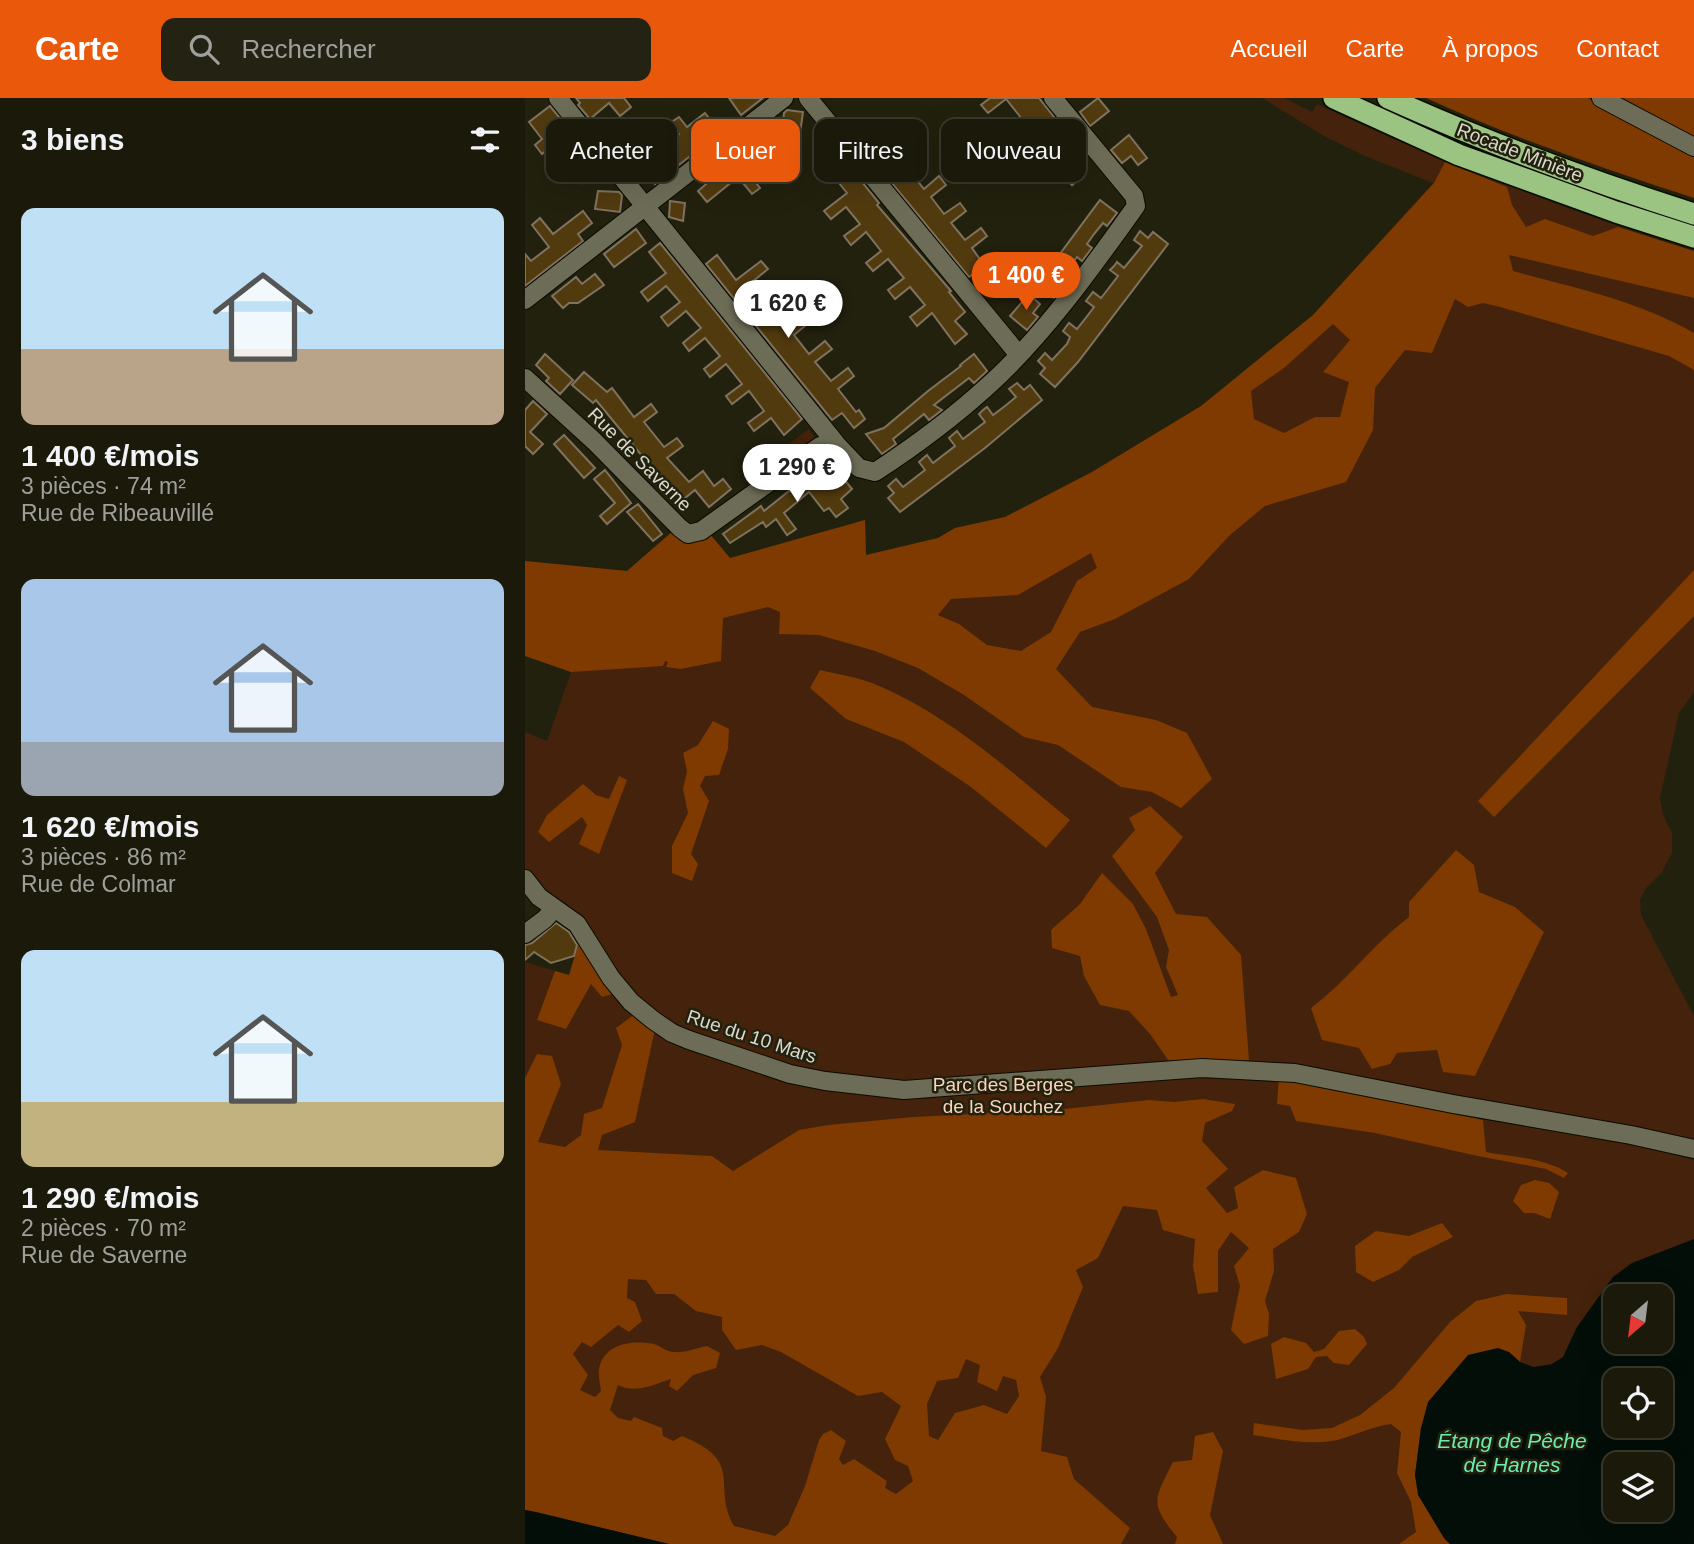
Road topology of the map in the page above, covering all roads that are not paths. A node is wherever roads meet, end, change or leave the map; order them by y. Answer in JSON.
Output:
{"nodes":[{"id":1,"x":558,"y":98,"type":"edge"},
{"id":2,"x":784,"y":98,"type":"edge"},
{"id":3,"x":808,"y":98,"type":"edge"},
{"id":4,"x":1053,"y":98,"type":"edge"},
{"id":5,"x":1334,"y":98,"type":"edge"},
{"id":6,"x":1388,"y":98,"type":"edge"},
{"id":7,"x":1601,"y":98,"type":"edge"},
{"id":8,"x":1694,"y":146,"type":"edge"},
{"id":9,"x":645,"y":208,"type":"junction"},
{"id":10,"x":1694,"y":214,"type":"edge"},
{"id":11,"x":1694,"y":237,"type":"edge"},
{"id":12,"x":525,"y":300,"type":"edge"},
{"id":13,"x":1019,"y":355,"type":"junction"},
{"id":14,"x":525,"y":378,"type":"edge"},
{"id":15,"x":838,"y":446,"type":"junction"},
{"id":16,"x":525,"y":879,"type":"edge"},
{"id":17,"x":554,"y":909,"type":"junction"},
{"id":18,"x":525,"y":934,"type":"edge"},
{"id":19,"x":1694,"y":1149,"type":"edge"}],
"edges":[{"from":1,"to":9,"type":"street"},
{"from":2,"to":9,"type":"street"},
{"from":3,"to":13,"type":"street"},
{"from":4,"to":13,"type":"street"},
{"from":5,"to":11,"type":"highway","name":"Rocade Minière"},
{"from":6,"to":10,"type":"highway","name":"Rocade Minière"},
{"from":7,"to":8,"type":"street"},
{"from":9,"to":12,"type":"street"},
{"from":9,"to":15,"type":"street"},
{"from":13,"to":15,"type":"street"},
{"from":14,"to":15,"type":"street","name":"Rue de Saverne"},
{"from":16,"to":17,"type":"street","name":"Rue du 10 Mars"},
{"from":17,"to":18,"type":"street"},
{"from":17,"to":19,"type":"street","name":"Rue du 10 Mars"}]}
